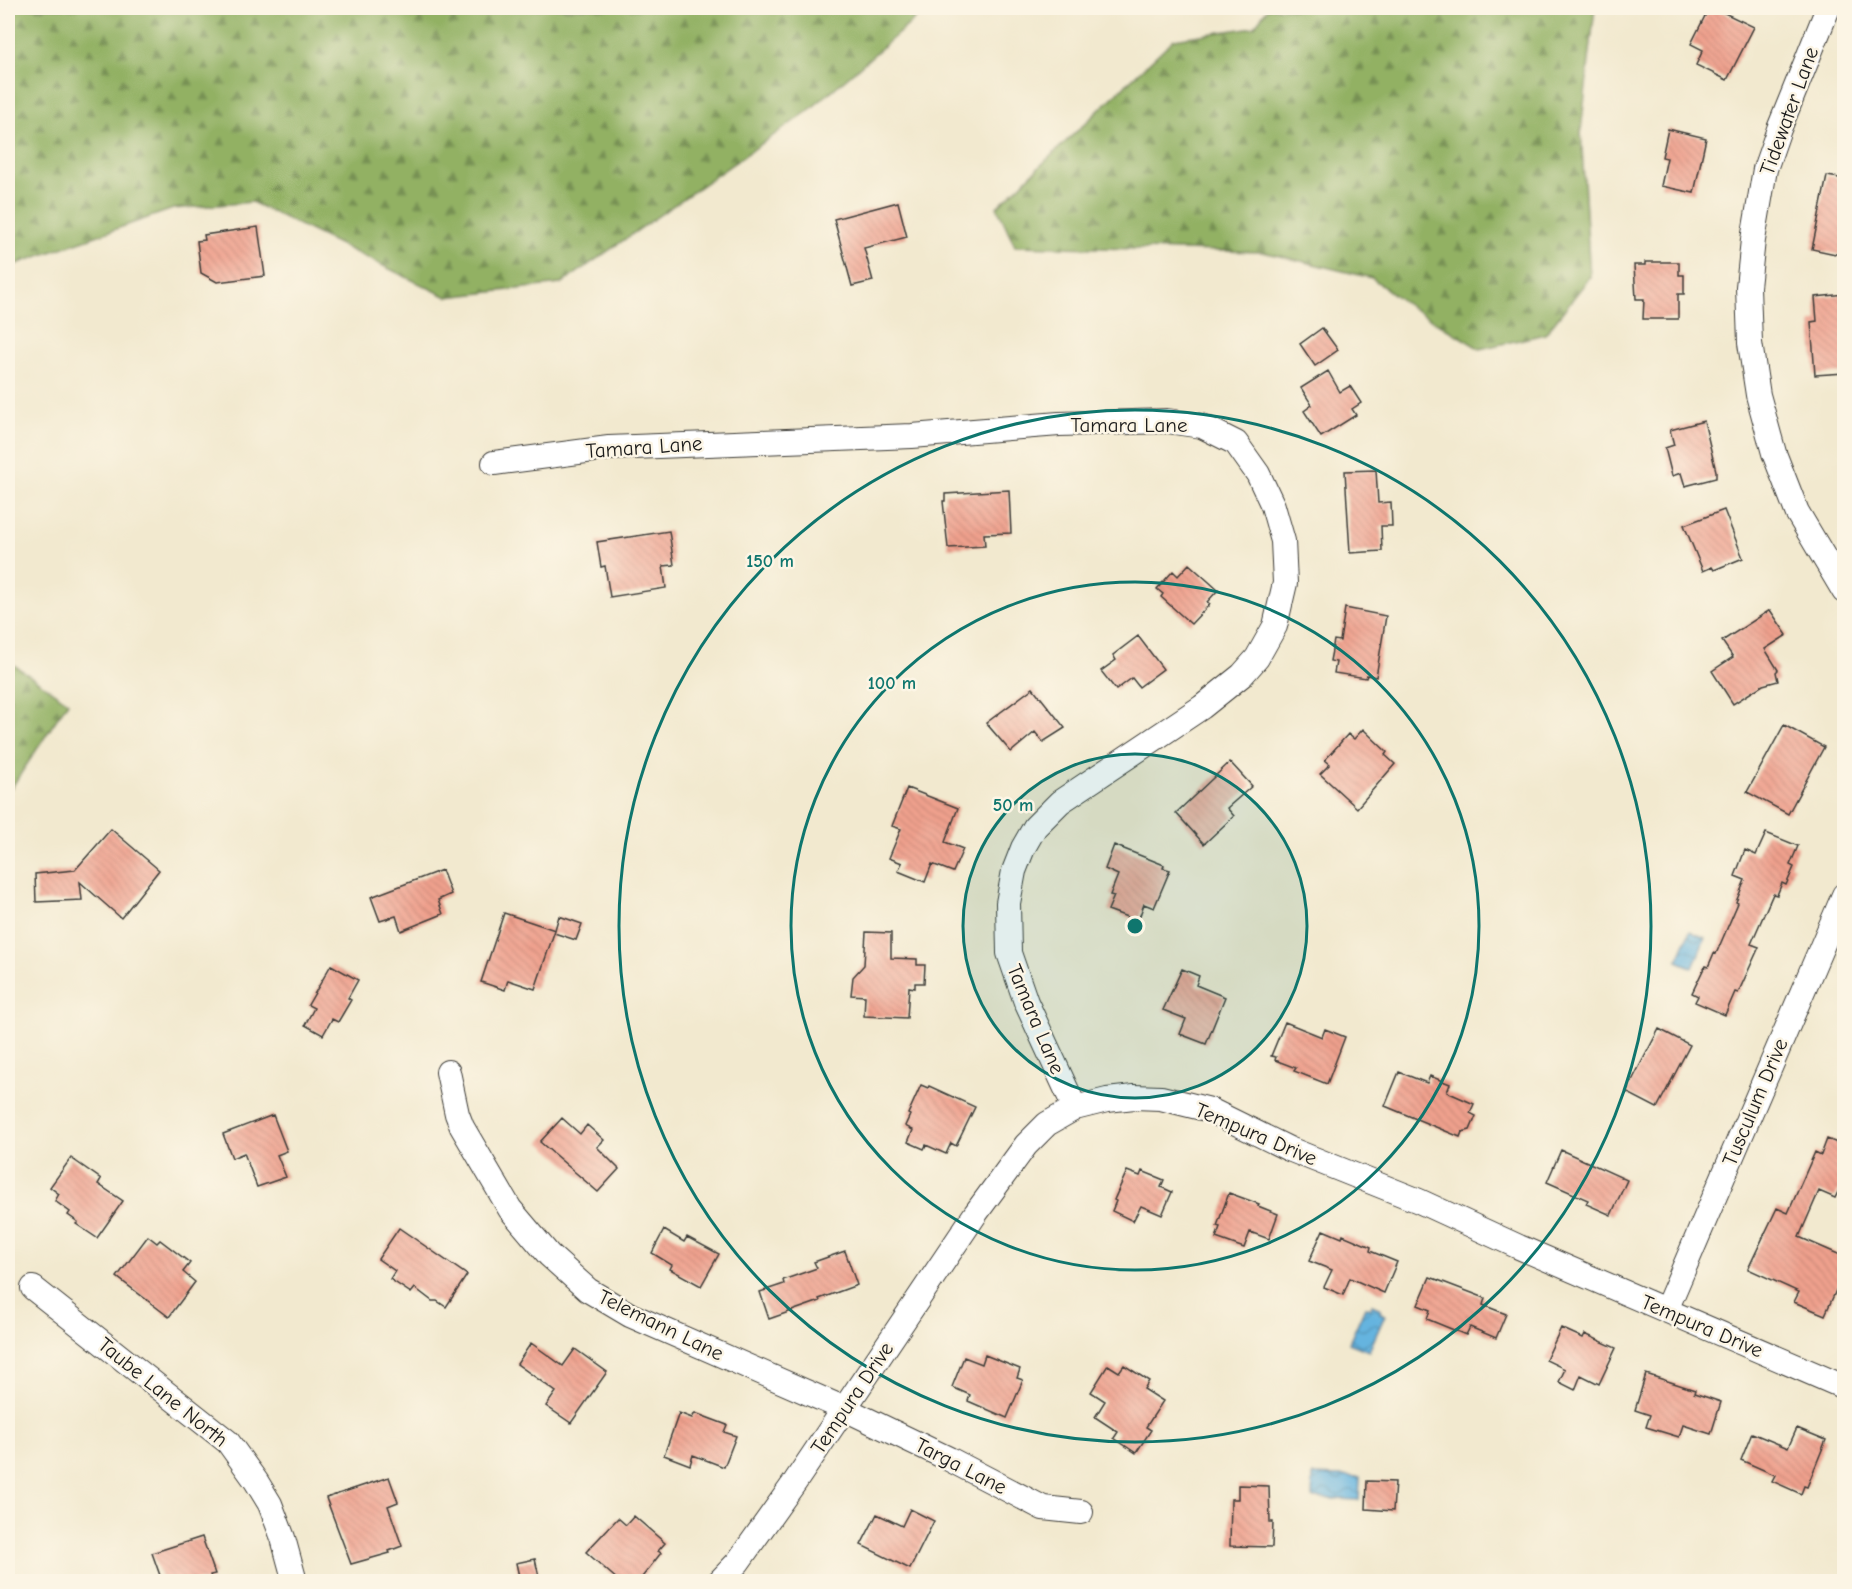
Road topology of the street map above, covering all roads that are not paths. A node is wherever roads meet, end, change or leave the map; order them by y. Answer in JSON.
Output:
{"nodes":[{"id":1,"x":1827,"y":8,"type":"edge"},
{"id":2,"x":494,"y":463,"type":"dead end"},
{"id":3,"x":1845,"y":591,"type":"edge"},
{"id":4,"x":1845,"y":895,"type":"edge"},
{"id":5,"x":448,"y":1072,"type":"dead end"},
{"id":6,"x":1075,"y":1108,"type":"junction"},
{"id":7,"x":33,"y":1288,"type":"dead end"},
{"id":8,"x":1666,"y":1310,"type":"junction"},
{"id":9,"x":1845,"y":1387,"type":"edge"},
{"id":10,"x":845,"y":1409,"type":"junction"},
{"id":11,"x":1081,"y":1512,"type":"dead end"},
{"id":12,"x":295,"y":1581,"type":"edge"},
{"id":13,"x":719,"y":1581,"type":"edge"}],
"edges":[{"from":1,"to":3,"type":"street","name":"Tidewater Lane"},
{"from":2,"to":6,"type":"street","name":"Tamara Lane"},
{"from":4,"to":8,"type":"street","name":"Tusculum Drive"},
{"from":5,"to":10,"type":"street","name":"Telemann Lane"},
{"from":6,"to":8,"type":"street","name":"Tempura Drive"},
{"from":6,"to":10,"type":"street","name":"Tempura Drive"},
{"from":7,"to":12,"type":"street","name":"Taube Lane North"},
{"from":8,"to":9,"type":"street","name":"Tempura Drive"},
{"from":10,"to":11,"type":"street","name":"Targa Lane"},
{"from":10,"to":13,"type":"street","name":"Tempura Drive"}]}
